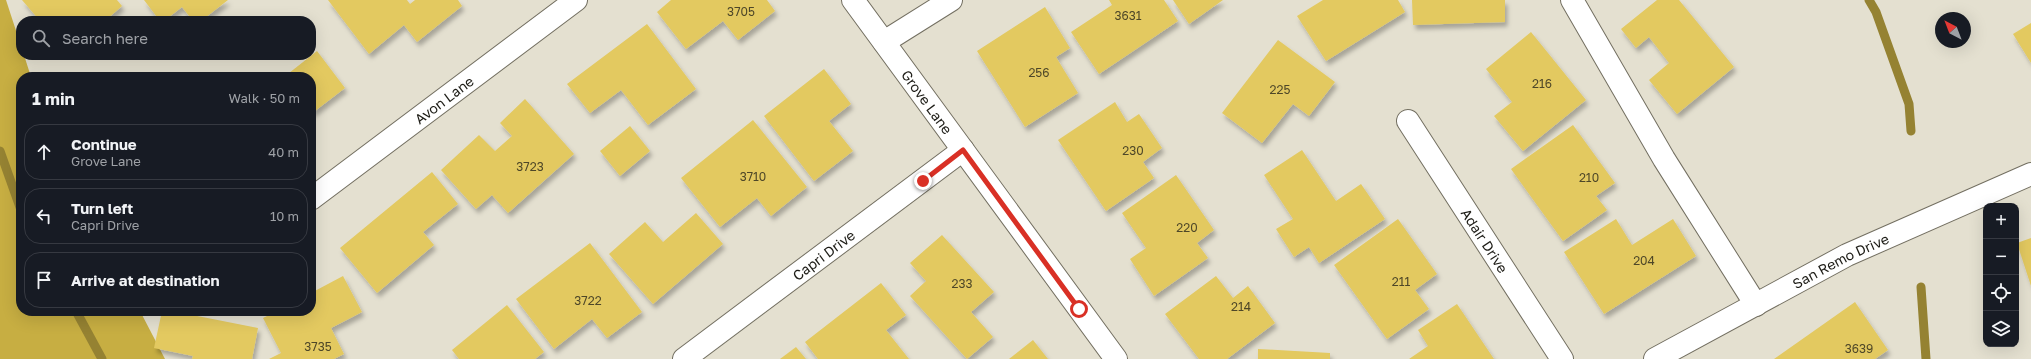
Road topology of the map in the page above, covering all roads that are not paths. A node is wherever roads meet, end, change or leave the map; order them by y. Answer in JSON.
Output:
{"nodes":[{"id":1,"x":576,"y":0,"type":"edge"},
{"id":2,"x":853,"y":0,"type":"edge"},
{"id":3,"x":951,"y":0,"type":"edge"},
{"id":4,"x":1572,"y":0,"type":"edge"},
{"id":5,"x":884,"y":42,"type":"junction"},
{"id":6,"x":1408,"y":121,"type":"dead end"},
{"id":7,"x":963,"y":150,"type":"junction"},
{"id":8,"x":2031,"y":174,"type":"edge"},
{"id":9,"x":316,"y":195,"type":"edge"},
{"id":10,"x":1756,"y":305,"type":"junction"},
{"id":11,"x":684,"y":359,"type":"edge"},
{"id":12,"x":1116,"y":359,"type":"edge"},
{"id":13,"x":1562,"y":359,"type":"edge"},
{"id":14,"x":1655,"y":359,"type":"edge"}],
"edges":[{"from":1,"to":9,"type":"street","name":"Avon Lane"},
{"from":2,"to":5,"type":"street","name":"Grove Lane"},
{"from":3,"to":5,"type":"street"},
{"from":4,"to":10,"type":"street"},
{"from":5,"to":7,"type":"street","name":"Grove Lane"},
{"from":6,"to":13,"type":"street","name":"Adair Drive"},
{"from":7,"to":11,"type":"street","name":"Capri Drive"},
{"from":7,"to":12,"type":"street","name":"Grove Lane"},
{"from":8,"to":10,"type":"street","name":"San Remo Drive"},
{"from":10,"to":14,"type":"street","name":"San Remo Drive"}]}
